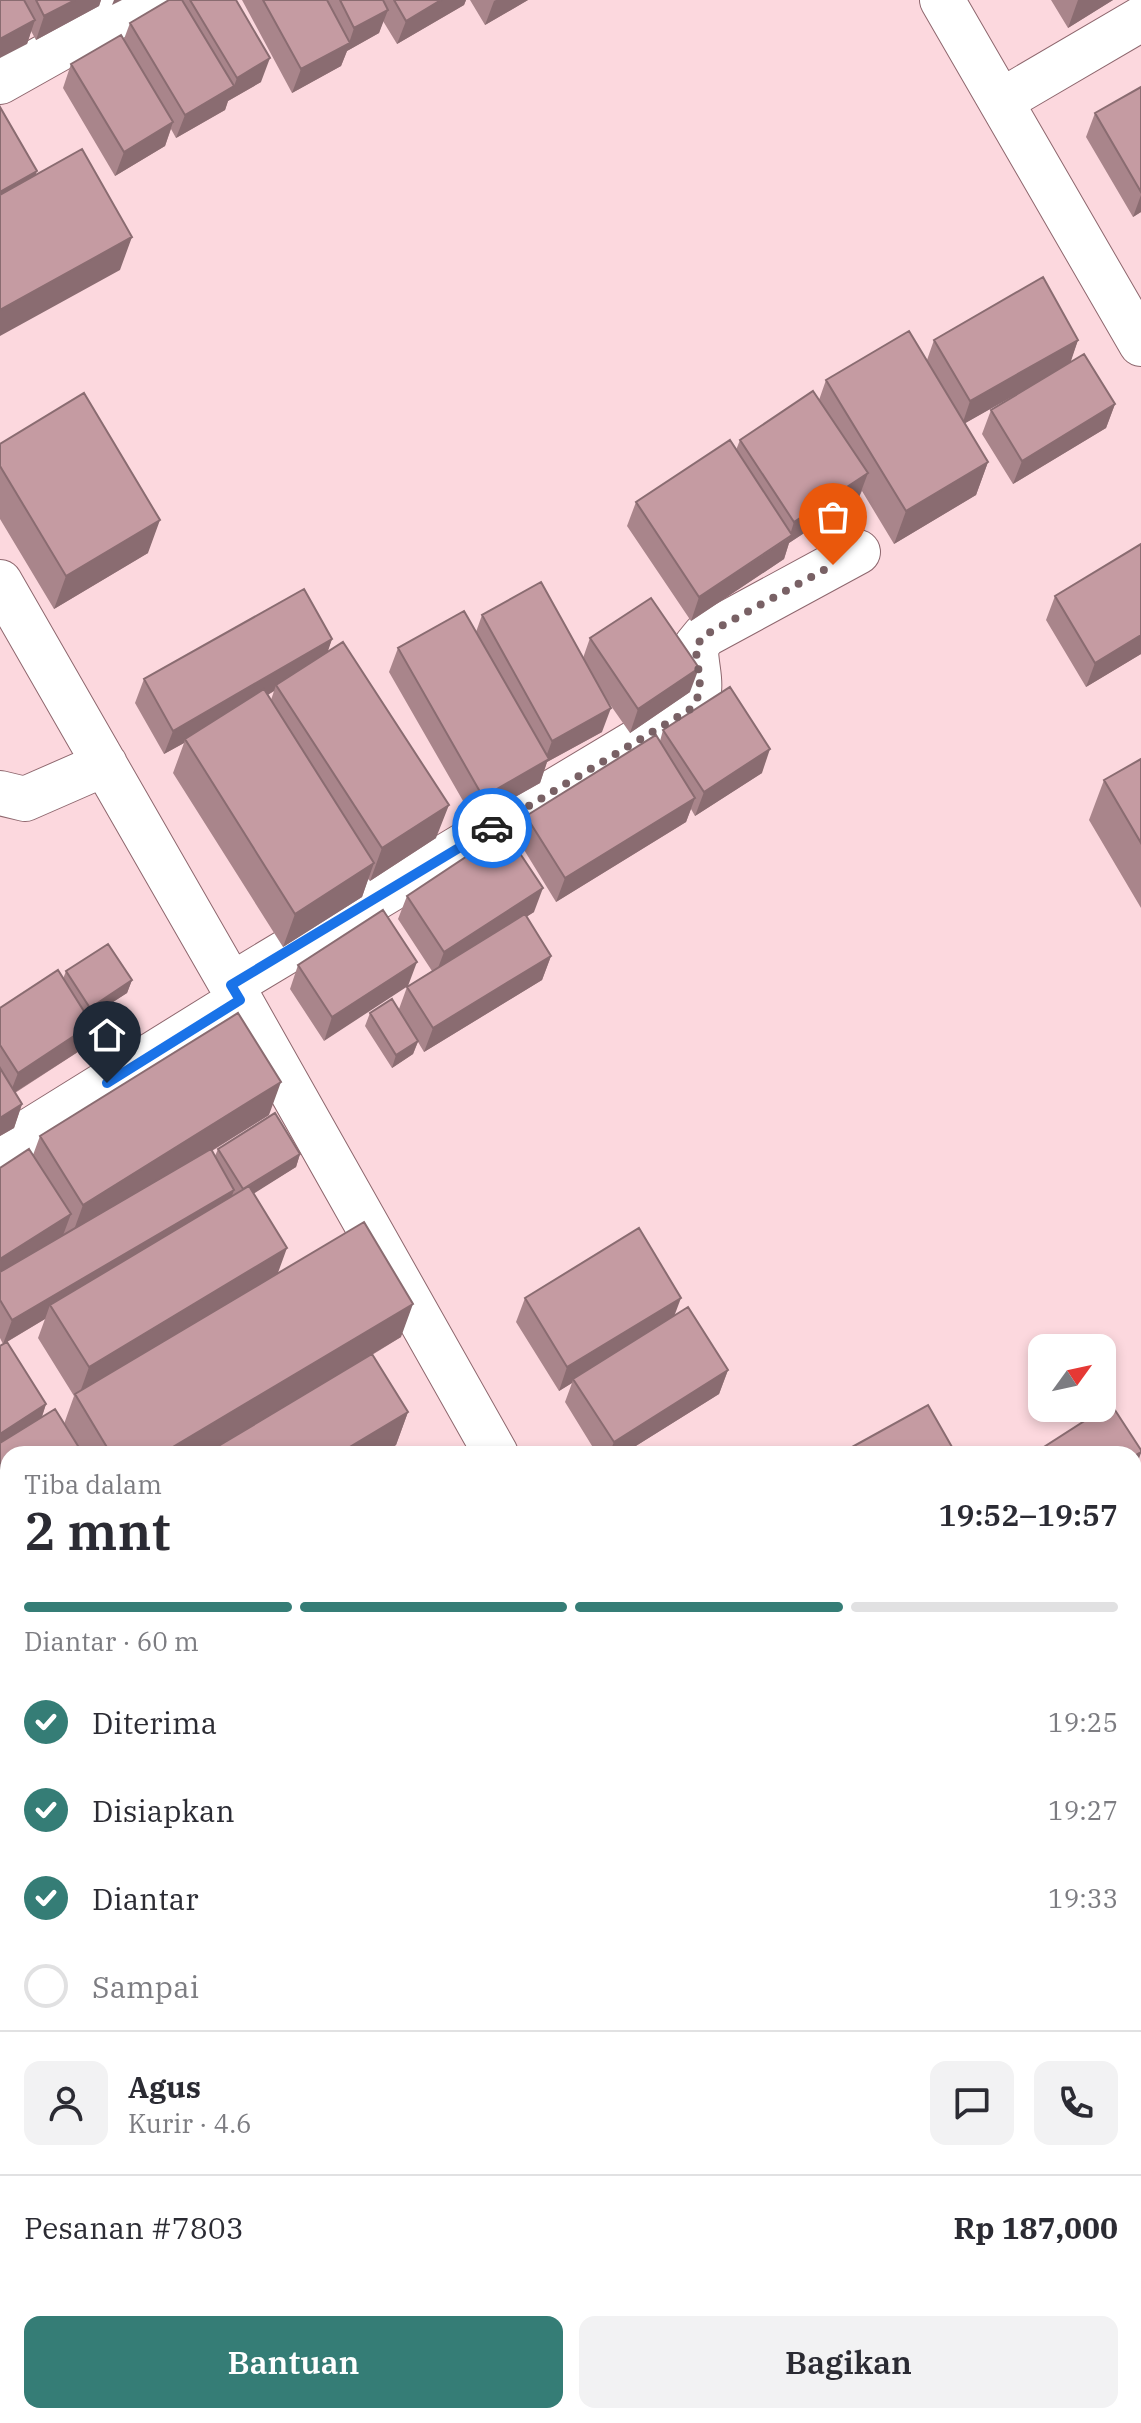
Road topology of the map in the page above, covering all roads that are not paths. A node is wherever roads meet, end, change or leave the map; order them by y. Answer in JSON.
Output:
{"nodes":[{"id":1,"x":146,"y":0,"type":"edge"},
{"id":2,"x":942,"y":0,"type":"edge"},
{"id":3,"x":1141,"y":19,"type":"edge"},
{"id":4,"x":0,"y":82,"type":"edge"},
{"id":5,"x":1001,"y":101,"type":"junction"},
{"id":6,"x":1141,"y":344,"type":"edge"},
{"id":7,"x":858,"y":552,"type":"dead end"},
{"id":8,"x":0,"y":582,"type":"edge"},
{"id":9,"x":105,"y":764,"type":"junction"},
{"id":10,"x":0,"y":793,"type":"edge"},
{"id":11,"x":236,"y":992,"type":"junction"},
{"id":12,"x":0,"y":1149,"type":"edge"},
{"id":13,"x":491,"y":1446,"type":"edge"}],
"edges":[{"from":1,"to":4,"type":"street"},
{"from":2,"to":5,"type":"street"},
{"from":3,"to":5,"type":"street"},
{"from":5,"to":6,"type":"street"},
{"from":7,"to":11,"type":"street"},
{"from":8,"to":9,"type":"street"},
{"from":9,"to":10,"type":"street"},
{"from":9,"to":11,"type":"street"},
{"from":11,"to":12,"type":"street"},
{"from":11,"to":13,"type":"street"}]}
